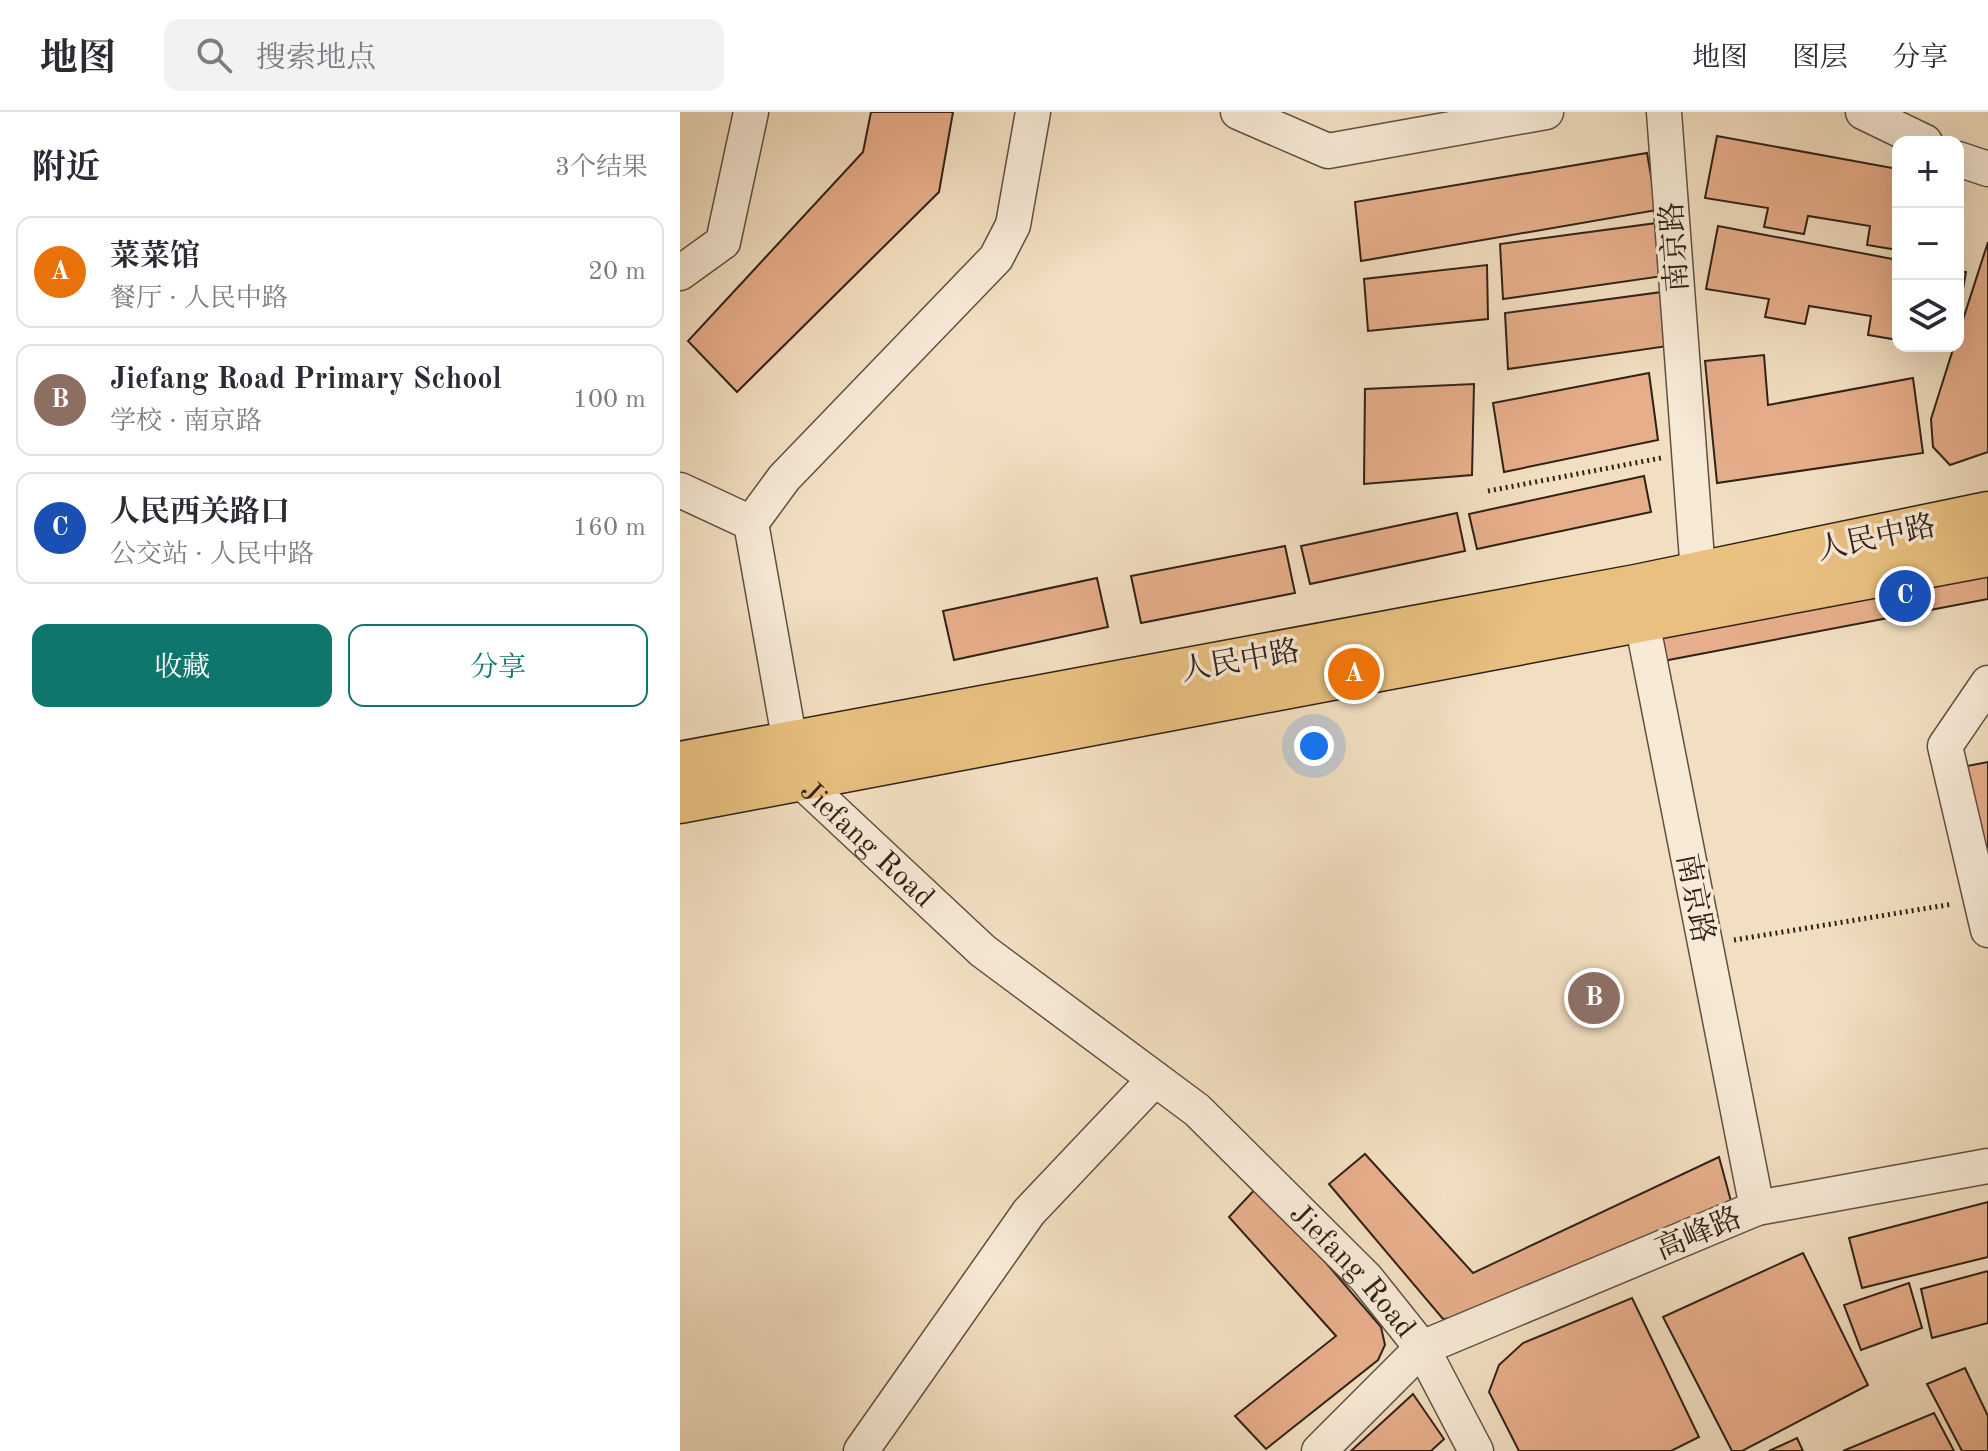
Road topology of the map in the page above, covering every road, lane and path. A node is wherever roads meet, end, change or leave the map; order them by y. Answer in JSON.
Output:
{"nodes":[{"id":1,"x":751,"y":112,"type":"edge"},
{"id":2,"x":1033,"y":112,"type":"edge"},
{"id":3,"x":1238,"y":112,"type":"edge"},
{"id":4,"x":1546,"y":112,"type":"edge"},
{"id":5,"x":1664,"y":112,"type":"edge"},
{"id":6,"x":1863,"y":112,"type":"edge"},
{"id":7,"x":1913,"y":136,"type":"edge"},
{"id":8,"x":1964,"y":161,"type":"edge"},
{"id":9,"x":1988,"y":169,"type":"edge"},
{"id":10,"x":680,"y":273,"type":"edge"},
{"id":11,"x":1689,"y":453,"type":"junction"},
{"id":12,"x":680,"y":490,"type":"edge"},
{"id":13,"x":1488,"y":491,"type":"dead end"},
{"id":14,"x":1988,"y":514,"type":"edge"},
{"id":15,"x":751,"y":523,"type":"junction"},
{"id":16,"x":1988,"y":554,"type":"edge"},
{"id":17,"x":1698,"y":573,"type":"junction"},
{"id":18,"x":1639,"y":604,"type":"junction"},
{"id":19,"x":1988,"y":683,"type":"edge"},
{"id":20,"x":795,"y":761,"type":"junction"},
{"id":21,"x":680,"y":764,"type":"edge"},
{"id":22,"x":680,"y":801,"type":"edge"},
{"id":23,"x":1984,"y":915,"type":"edge"},
{"id":24,"x":1706,"y":944,"type":"junction"},
{"id":25,"x":1155,"y":1079,"type":"junction"},
{"id":26,"x":1988,"y":1166,"type":"edge"},
{"id":27,"x":1757,"y":1208,"type":"junction"},
{"id":28,"x":1422,"y":1348,"type":"junction"},
{"id":29,"x":861,"y":1451,"type":"edge"},
{"id":30,"x":1319,"y":1451,"type":"edge"},
{"id":31,"x":1476,"y":1451,"type":"edge"}],
"edges":[{"from":1,"to":10,"type":"street"},
{"from":2,"to":15,"type":"street"},
{"from":3,"to":4,"type":"street"},
{"from":5,"to":11,"type":"street","name":"南京路"},
{"from":6,"to":7,"type":"street"},
{"from":8,"to":9,"type":"street"},
{"from":11,"to":13,"type":"path"},
{"from":11,"to":17,"type":"street","name":"南京路"},
{"from":12,"to":15,"type":"street"},
{"from":14,"to":17,"type":"main road","name":"人民中路"},
{"from":15,"to":20,"type":"street","name":"Jiefang Road"},
{"from":16,"to":18,"type":"main road","name":"人民中路"},
{"from":17,"to":18,"type":"main road","name":"人民中路"},
{"from":18,"to":20,"type":"main road","name":"人民中路"},
{"from":18,"to":24,"type":"street","name":"南京路"},
{"from":19,"to":23,"type":"street"},
{"from":20,"to":21,"type":"main road","name":"人民中路"},
{"from":20,"to":22,"type":"main road","name":"人民中路"},
{"from":20,"to":25,"type":"street","name":"Jiefang Road"},
{"from":23,"to":24,"type":"path"},
{"from":24,"to":27,"type":"street","name":"南京路"},
{"from":25,"to":28,"type":"street","name":"Jiefang Road"},
{"from":25,"to":29,"type":"street"},
{"from":26,"to":27,"type":"street","name":"高峰路"},
{"from":27,"to":28,"type":"street","name":"高峰路"},
{"from":28,"to":30,"type":"street"},
{"from":28,"to":31,"type":"street","name":"Jiefang Road"}]}
